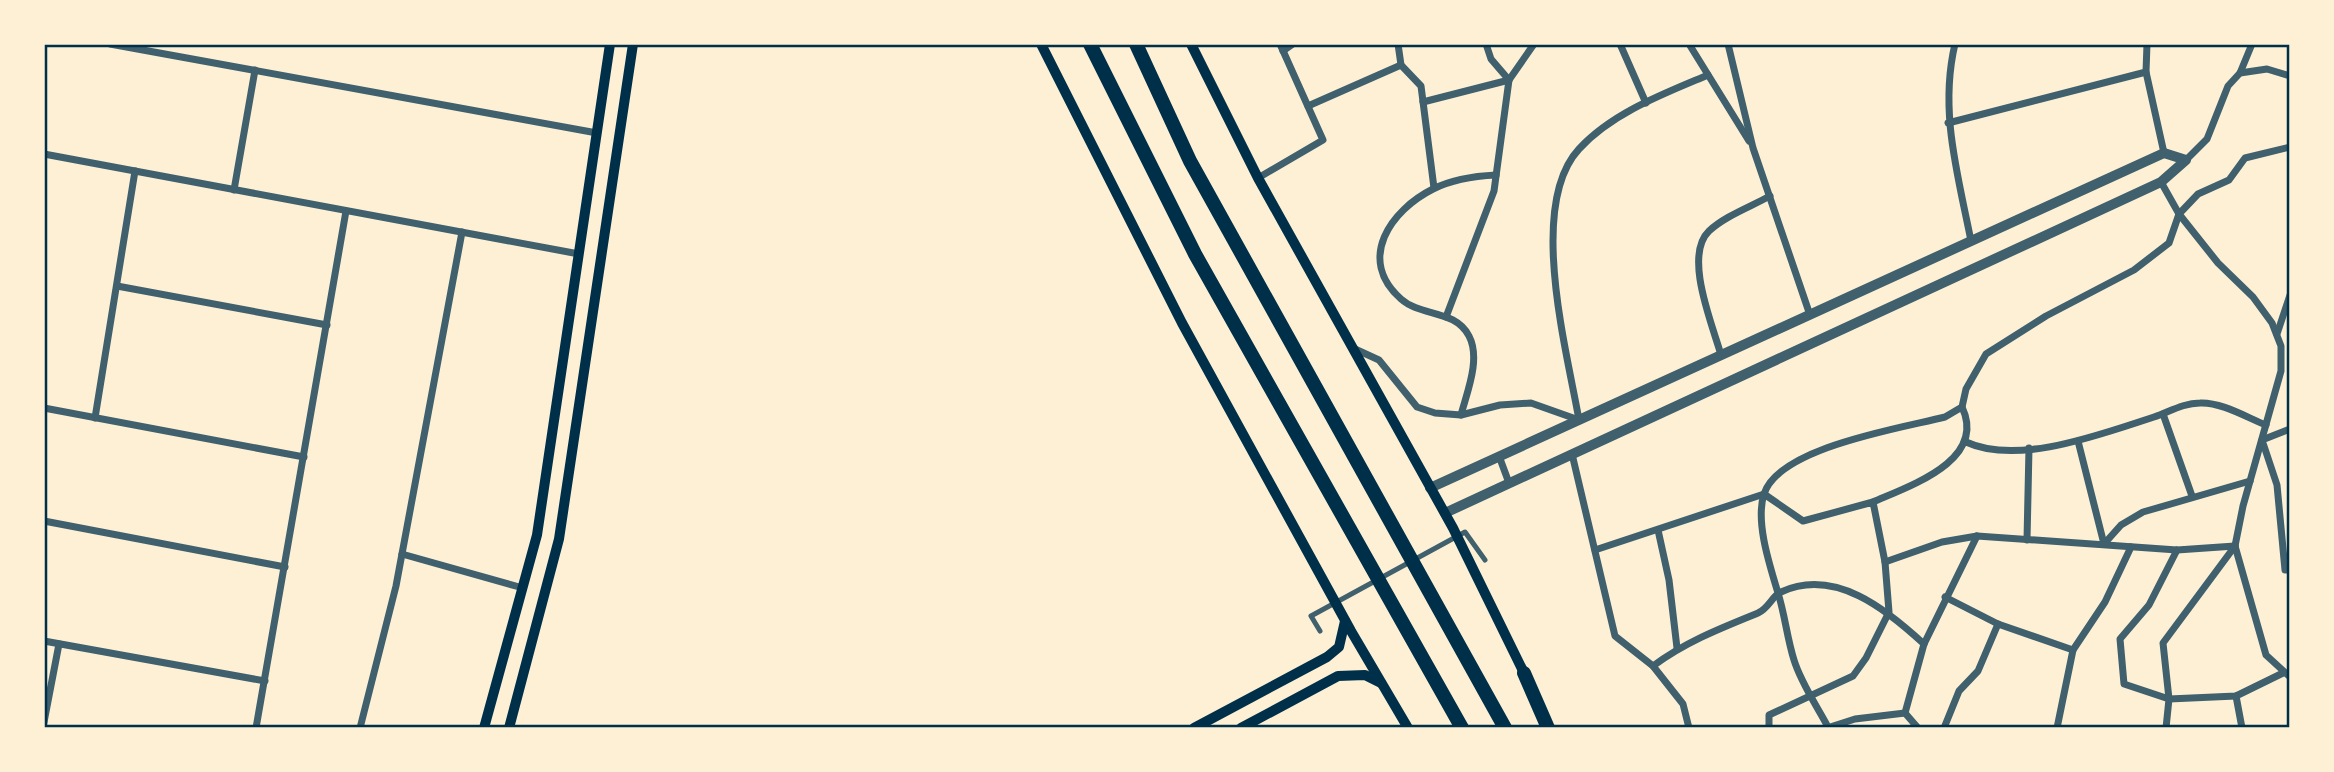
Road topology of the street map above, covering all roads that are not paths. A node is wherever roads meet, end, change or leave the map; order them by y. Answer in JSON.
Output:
{"nodes":[{"id":1,"x":110,"y":44,"type":"edge"},
{"id":2,"x":610,"y":44,"type":"edge"},
{"id":3,"x":632,"y":44,"type":"edge"},
{"id":4,"x":1041,"y":44,"type":"edge"},
{"id":5,"x":1090,"y":44,"type":"edge"},
{"id":6,"x":1136,"y":44,"type":"edge"},
{"id":7,"x":1191,"y":44,"type":"edge"},
{"id":8,"x":1293,"y":44,"type":"edge"},
{"id":9,"x":1398,"y":44,"type":"edge"},
{"id":10,"x":1486,"y":44,"type":"edge"},
{"id":11,"x":1534,"y":44,"type":"edge"},
{"id":12,"x":1620,"y":44,"type":"edge"},
{"id":13,"x":1689,"y":44,"type":"edge"},
{"id":14,"x":1728,"y":44,"type":"edge"},
{"id":15,"x":1955,"y":44,"type":"edge"},
{"id":16,"x":2147,"y":44,"type":"edge"},
{"id":17,"x":2252,"y":44,"type":"edge"},
{"id":18,"x":1282,"y":47,"type":"edge"},
{"id":19,"x":1401,"y":65,"type":"junction"},
{"id":20,"x":255,"y":70,"type":"junction"},
{"id":21,"x":2146,"y":72,"type":"junction"},
{"id":22,"x":2240,"y":73,"type":"junction"},
{"id":23,"x":1708,"y":75,"type":"junction"},
{"id":24,"x":2290,"y":76,"type":"edge"},
{"id":25,"x":1509,"y":80,"type":"junction"},
{"id":26,"x":1423,"y":102,"type":"junction"},
{"id":27,"x":1646,"y":103,"type":"junction"},
{"id":28,"x":1308,"y":106,"type":"junction"},
{"id":29,"x":1948,"y":123,"type":"junction"},
{"id":30,"x":597,"y":133,"type":"junction"},
{"id":31,"x":2290,"y":147,"type":"edge"},
{"id":32,"x":1754,"y":148,"type":"junction"},
{"id":33,"x":2164,"y":153,"type":"junction"},
{"id":34,"x":44,"y":154,"type":"edge"},
{"id":35,"x":2186,"y":160,"type":"junction"},
{"id":36,"x":135,"y":171,"type":"junction"},
{"id":37,"x":1496,"y":175,"type":"junction"},
{"id":38,"x":1258,"y":178,"type":"junction"},
{"id":39,"x":2161,"y":182,"type":"junction"},
{"id":40,"x":1434,"y":188,"type":"junction"},
{"id":41,"x":234,"y":190,"type":"junction"},
{"id":42,"x":1770,"y":197,"type":"junction"},
{"id":43,"x":346,"y":211,"type":"junction"},
{"id":44,"x":2179,"y":214,"type":"junction"},
{"id":45,"x":462,"y":232,"type":"junction"},
{"id":46,"x":1971,"y":241,"type":"junction"},
{"id":47,"x":579,"y":254,"type":"junction"},
{"id":48,"x":117,"y":286,"type":"junction"},
{"id":49,"x":2290,"y":295,"type":"edge"},
{"id":50,"x":2287,"y":313,"type":"edge"},
{"id":51,"x":1810,"y":315,"type":"junction"},
{"id":52,"x":1446,"y":317,"type":"junction"},
{"id":53,"x":327,"y":325,"type":"junction"},
{"id":54,"x":2277,"y":335,"type":"junction"},
{"id":55,"x":1352,"y":348,"type":"junction"},
{"id":56,"x":1721,"y":355,"type":"junction"},
{"id":57,"x":1962,"y":407,"type":"junction"},
{"id":58,"x":44,"y":408,"type":"edge"},
{"id":59,"x":2163,"y":414,"type":"junction"},
{"id":60,"x":1461,"y":415,"type":"junction"},
{"id":61,"x":95,"y":418,"type":"junction"},
{"id":62,"x":1579,"y":420,"type":"junction"},
{"id":63,"x":2266,"y":425,"type":"junction"},
{"id":64,"x":2290,"y":429,"type":"edge"},
{"id":65,"x":2262,"y":440,"type":"junction"},
{"id":66,"x":2078,"y":441,"type":"junction"},
{"id":67,"x":1966,"y":442,"type":"junction"},
{"id":68,"x":2029,"y":448,"type":"junction"},
{"id":69,"x":1573,"y":454,"type":"junction"},
{"id":70,"x":1499,"y":456,"type":"junction"},
{"id":71,"x":304,"y":457,"type":"junction"},
{"id":72,"x":2250,"y":481,"type":"junction"},
{"id":73,"x":1509,"y":483,"type":"junction"},
{"id":74,"x":1430,"y":488,"type":"junction"},
{"id":75,"x":1764,"y":494,"type":"junction"},
{"id":76,"x":2192,"y":496,"type":"junction"},
{"id":77,"x":1873,"y":502,"type":"junction"},
{"id":78,"x":1445,"y":513,"type":"junction"},
{"id":79,"x":44,"y":521,"type":"edge"},
{"id":80,"x":1658,"y":530,"type":"junction"},
{"id":81,"x":1977,"y":536,"type":"junction"},
{"id":82,"x":2027,"y":540,"type":"junction"},
{"id":83,"x":2104,"y":544,"type":"junction"},
{"id":84,"x":2235,"y":546,"type":"junction"},
{"id":85,"x":2131,"y":547,"type":"junction"},
{"id":86,"x":1595,"y":550,"type":"junction"},
{"id":87,"x":2177,"y":550,"type":"junction"},
{"id":88,"x":402,"y":554,"type":"junction"},
{"id":89,"x":1485,"y":560,"type":"dead end"},
{"id":90,"x":1885,"y":562,"type":"junction"},
{"id":91,"x":285,"y":567,"type":"junction"},
{"id":92,"x":2290,"y":570,"type":"edge"},
{"id":93,"x":523,"y":588,"type":"junction"},
{"id":94,"x":1778,"y":593,"type":"junction"},
{"id":95,"x":1945,"y":597,"type":"junction"},
{"id":96,"x":1889,"y":612,"type":"junction"},
{"id":97,"x":1345,"y":621,"type":"junction"},
{"id":98,"x":1998,"y":624,"type":"junction"},
{"id":99,"x":1320,"y":631,"type":"dead end"},
{"id":100,"x":44,"y":641,"type":"edge"},
{"id":101,"x":59,"y":643,"type":"junction"},
{"id":102,"x":1924,"y":644,"type":"junction"},
{"id":103,"x":1677,"y":648,"type":"junction"},
{"id":104,"x":2073,"y":650,"type":"junction"},
{"id":105,"x":1653,"y":666,"type":"junction"},
{"id":106,"x":1524,"y":673,"type":"junction"},
{"id":107,"x":2287,"y":675,"type":"edge"},
{"id":108,"x":265,"y":681,"type":"junction"},
{"id":109,"x":1382,"y":683,"type":"junction"},
{"id":110,"x":1811,"y":694,"type":"junction"},
{"id":111,"x":2236,"y":696,"type":"junction"},
{"id":112,"x":2169,"y":699,"type":"junction"},
{"id":113,"x":1905,"y":713,"type":"junction"},
{"id":114,"x":44,"y":722,"type":"edge"},
{"id":115,"x":1828,"y":727,"type":"edge"},
{"id":116,"x":256,"y":728,"type":"edge"},
{"id":117,"x":360,"y":728,"type":"edge"},
{"id":118,"x":484,"y":728,"type":"edge"},
{"id":119,"x":509,"y":728,"type":"edge"},
{"id":120,"x":1194,"y":728,"type":"edge"},
{"id":121,"x":1241,"y":728,"type":"edge"},
{"id":122,"x":1408,"y":728,"type":"edge"},
{"id":123,"x":1462,"y":728,"type":"edge"},
{"id":124,"x":1505,"y":728,"type":"edge"},
{"id":125,"x":1548,"y":728,"type":"edge"},
{"id":126,"x":1555,"y":728,"type":"edge"},
{"id":127,"x":1689,"y":728,"type":"edge"},
{"id":128,"x":1769,"y":728,"type":"edge"},
{"id":129,"x":1918,"y":728,"type":"edge"},
{"id":130,"x":1944,"y":728,"type":"edge"},
{"id":131,"x":2057,"y":728,"type":"edge"},
{"id":132,"x":2166,"y":728,"type":"edge"},
{"id":133,"x":2242,"y":728,"type":"edge"}],
"edges":[{"from":1,"to":20,"type":"street"},
{"from":2,"to":30,"type":"main road"},
{"from":3,"to":119,"type":"main road"},
{"from":4,"to":97,"type":"main road"},
{"from":5,"to":123,"type":"highway"},
{"from":6,"to":124,"type":"highway"},
{"from":7,"to":38,"type":"main road"},
{"from":8,"to":18,"type":"street"},
{"from":9,"to":19,"type":"street"},
{"from":10,"to":25,"type":"street"},
{"from":11,"to":25,"type":"street"},
{"from":12,"to":27,"type":"street"},
{"from":13,"to":23,"type":"street"},
{"from":14,"to":32,"type":"street"},
{"from":15,"to":29,"type":"street"},
{"from":16,"to":21,"type":"street"},
{"from":17,"to":22,"type":"street"},
{"from":18,"to":28,"type":"street"},
{"from":19,"to":26,"type":"street"},
{"from":19,"to":28,"type":"street"},
{"from":20,"to":30,"type":"street"},
{"from":20,"to":41,"type":"street"},
{"from":21,"to":29,"type":"street"},
{"from":21,"to":33,"type":"street"},
{"from":22,"to":24,"type":"street"},
{"from":22,"to":35,"type":"street"},
{"from":23,"to":27,"type":"street"},
{"from":23,"to":32,"type":"street"},
{"from":25,"to":26,"type":"street"},
{"from":25,"to":37,"type":"street"},
{"from":26,"to":40,"type":"street"},
{"from":27,"to":62,"type":"street"},
{"from":28,"to":38,"type":"street"},
{"from":29,"to":46,"type":"street"},
{"from":30,"to":47,"type":"main road"},
{"from":31,"to":44,"type":"street"},
{"from":32,"to":42,"type":"street"},
{"from":33,"to":35,"type":"street"},
{"from":33,"to":46,"type":"street"},
{"from":34,"to":36,"type":"street"},
{"from":35,"to":39,"type":"street"},
{"from":36,"to":41,"type":"street"},
{"from":36,"to":48,"type":"street"},
{"from":37,"to":40,"type":"street"},
{"from":37,"to":52,"type":"street"},
{"from":38,"to":55,"type":"main road"},
{"from":39,"to":44,"type":"street"},
{"from":39,"to":69,"type":"street"},
{"from":40,"to":52,"type":"street"},
{"from":41,"to":43,"type":"street"},
{"from":42,"to":51,"type":"street"},
{"from":42,"to":56,"type":"street"},
{"from":43,"to":45,"type":"street"},
{"from":43,"to":53,"type":"street"},
{"from":44,"to":54,"type":"street"},
{"from":44,"to":57,"type":"street"},
{"from":45,"to":47,"type":"street"},
{"from":45,"to":88,"type":"street"},
{"from":46,"to":51,"type":"street"},
{"from":47,"to":93,"type":"main road"},
{"from":48,"to":53,"type":"street"},
{"from":48,"to":61,"type":"street"},
{"from":49,"to":50,"type":"street"},
{"from":50,"to":54,"type":"street"},
{"from":51,"to":56,"type":"street"},
{"from":52,"to":60,"type":"street"},
{"from":53,"to":71,"type":"street"},
{"from":54,"to":63,"type":"street"},
{"from":55,"to":60,"type":"street"},
{"from":55,"to":74,"type":"main road"},
{"from":56,"to":62,"type":"street"},
{"from":57,"to":67,"type":"street"},
{"from":57,"to":75,"type":"street"},
{"from":58,"to":61,"type":"street"},
{"from":59,"to":63,"type":"street"},
{"from":59,"to":66,"type":"street"},
{"from":59,"to":76,"type":"street"},
{"from":60,"to":62,"type":"street"},
{"from":61,"to":71,"type":"street"},
{"from":62,"to":70,"type":"street"},
{"from":63,"to":65,"type":"street"},
{"from":64,"to":65,"type":"street"},
{"from":65,"to":72,"type":"street"},
{"from":65,"to":92,"type":"street"},
{"from":66,"to":68,"type":"street"},
{"from":66,"to":83,"type":"street"},
{"from":67,"to":68,"type":"street"},
{"from":67,"to":77,"type":"street"},
{"from":68,"to":82,"type":"street"},
{"from":69,"to":73,"type":"street"},
{"from":69,"to":86,"type":"street"},
{"from":70,"to":73,"type":"street"},
{"from":70,"to":74,"type":"street"},
{"from":71,"to":91,"type":"street"},
{"from":72,"to":76,"type":"street"},
{"from":72,"to":84,"type":"street"},
{"from":73,"to":78,"type":"street"},
{"from":74,"to":78,"type":"main road"},
{"from":75,"to":77,"type":"street"},
{"from":75,"to":80,"type":"street"},
{"from":75,"to":94,"type":"street"},
{"from":76,"to":83,"type":"street"},
{"from":77,"to":90,"type":"street"},
{"from":78,"to":106,"type":"main road"},
{"from":79,"to":91,"type":"street"},
{"from":80,"to":86,"type":"street"},
{"from":80,"to":103,"type":"street"},
{"from":81,"to":82,"type":"street"},
{"from":81,"to":90,"type":"street"},
{"from":81,"to":95,"type":"street"},
{"from":82,"to":83,"type":"street"},
{"from":83,"to":85,"type":"street"},
{"from":84,"to":87,"type":"street"},
{"from":84,"to":107,"type":"street"},
{"from":84,"to":112,"type":"street"},
{"from":85,"to":87,"type":"street"},
{"from":85,"to":104,"type":"street"},
{"from":86,"to":105,"type":"street"},
{"from":87,"to":112,"type":"street"},
{"from":88,"to":93,"type":"street"},
{"from":88,"to":117,"type":"street"},
{"from":89,"to":99,"type":"street"},
{"from":90,"to":96,"type":"street"},
{"from":91,"to":108,"type":"street"},
{"from":93,"to":118,"type":"main road"},
{"from":94,"to":96,"type":"street"},
{"from":94,"to":103,"type":"street"},
{"from":94,"to":110,"type":"street"},
{"from":95,"to":98,"type":"street"},
{"from":95,"to":102,"type":"street"},
{"from":96,"to":102,"type":"street"},
{"from":96,"to":110,"type":"street"},
{"from":97,"to":109,"type":"main road"},
{"from":97,"to":120,"type":"main road"},
{"from":98,"to":104,"type":"street"},
{"from":98,"to":130,"type":"street"},
{"from":100,"to":101,"type":"street"},
{"from":101,"to":108,"type":"street"},
{"from":101,"to":114,"type":"street"},
{"from":102,"to":113,"type":"street"},
{"from":103,"to":105,"type":"street"},
{"from":104,"to":131,"type":"street"},
{"from":105,"to":127,"type":"street"},
{"from":106,"to":125,"type":"highway"},
{"from":106,"to":126,"type":"main road"},
{"from":107,"to":111,"type":"street"},
{"from":108,"to":116,"type":"street"},
{"from":109,"to":121,"type":"main road"},
{"from":109,"to":122,"type":"main road"},
{"from":110,"to":115,"type":"street"},
{"from":110,"to":128,"type":"street"},
{"from":111,"to":112,"type":"street"},
{"from":111,"to":133,"type":"street"},
{"from":112,"to":132,"type":"street"},
{"from":113,"to":115,"type":"street"},
{"from":113,"to":129,"type":"street"}]}
